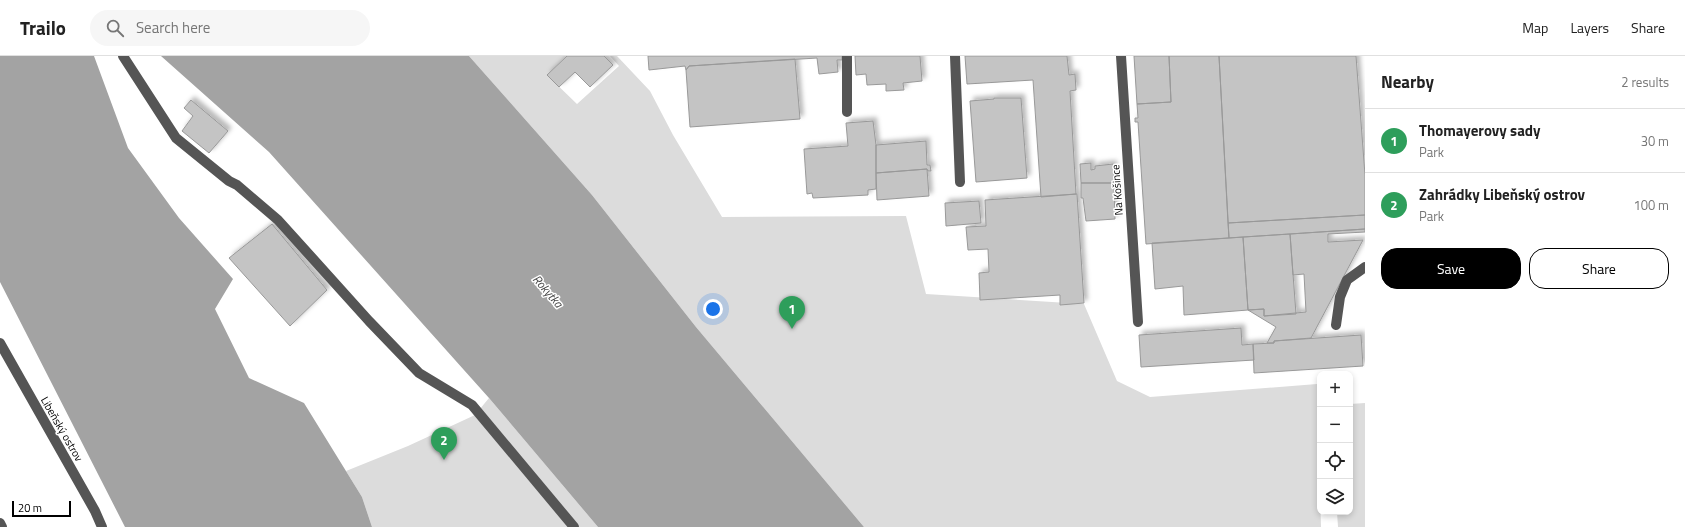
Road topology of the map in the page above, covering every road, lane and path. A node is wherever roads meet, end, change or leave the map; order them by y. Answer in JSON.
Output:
{"nodes":[{"id":1,"x":123,"y":56,"type":"edge"},
{"id":2,"x":847,"y":56,"type":"edge"},
{"id":3,"x":954,"y":56,"type":"edge"},
{"id":4,"x":1121,"y":56,"type":"edge"},
{"id":5,"x":847,"y":112,"type":"dead end"},
{"id":6,"x":960,"y":182,"type":"dead end"},
{"id":7,"x":1365,"y":267,"type":"edge"},
{"id":8,"x":1138,"y":322,"type":"dead end"},
{"id":9,"x":1336,"y":325,"type":"dead end"},
{"id":10,"x":0,"y":343,"type":"edge"},
{"id":11,"x":0,"y":523,"type":"edge"},
{"id":12,"x":2,"y":527,"type":"edge"},
{"id":13,"x":102,"y":527,"type":"edge"},
{"id":14,"x":574,"y":527,"type":"edge"}],
"edges":[{"from":1,"to":14,"type":"street"},
{"from":2,"to":5,"type":"street"},
{"from":3,"to":6,"type":"street"},
{"from":4,"to":8,"type":"street","name":"Na Košince"},
{"from":7,"to":9,"type":"street"},
{"from":10,"to":13,"type":"street","name":"Libeňský ostrov"},
{"from":11,"to":12,"type":"street"}]}
